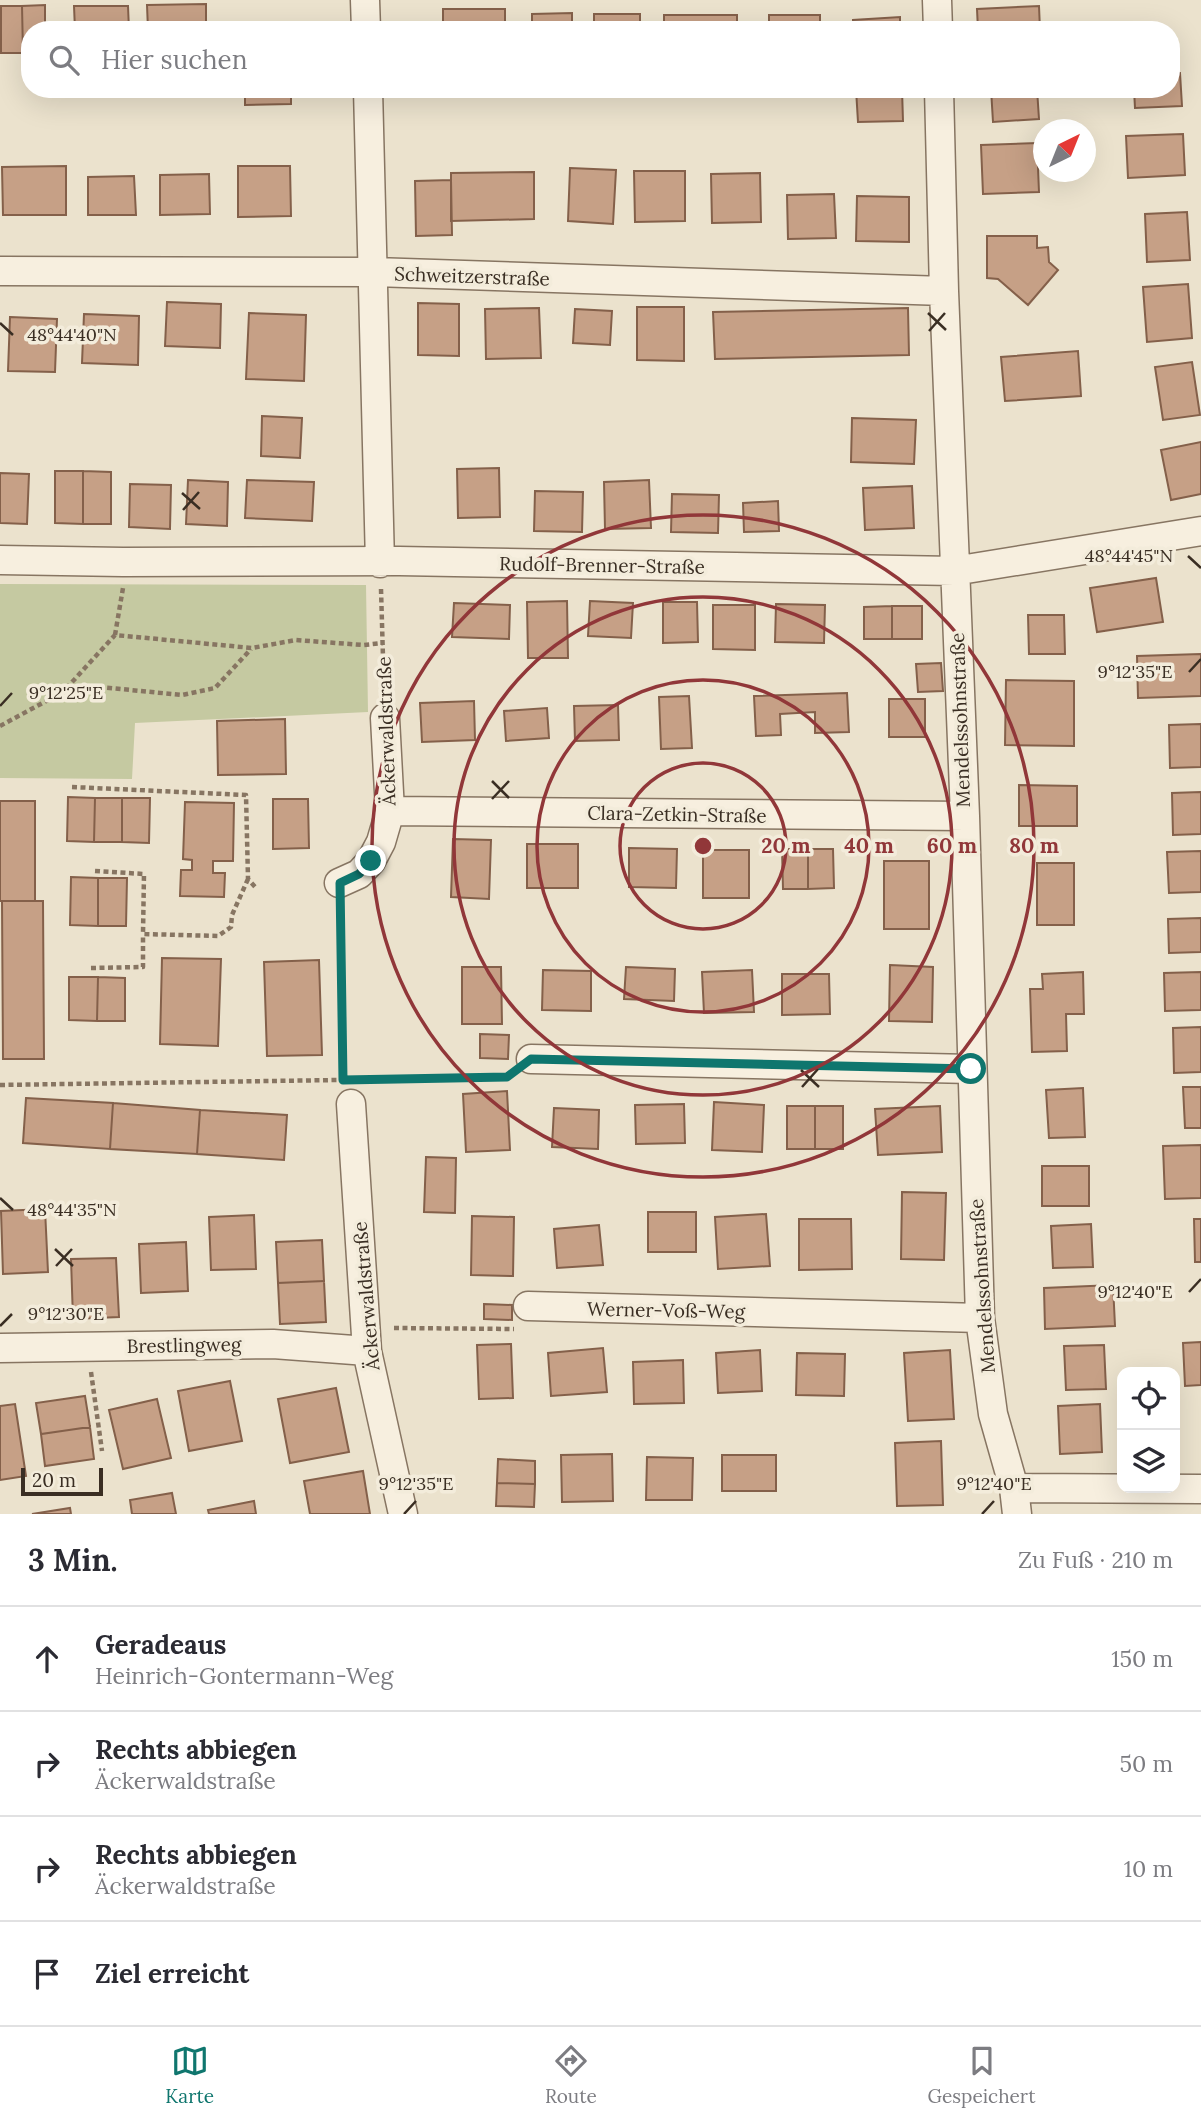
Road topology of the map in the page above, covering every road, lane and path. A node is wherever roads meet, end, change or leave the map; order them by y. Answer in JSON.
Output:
{"nodes":[{"id":1,"x":365,"y":0,"type":"edge"},
{"id":2,"x":937,"y":0,"type":"edge"},
{"id":3,"x":366,"y":21,"type":"edge"},
{"id":4,"x":938,"y":21,"type":"edge"},
{"id":5,"x":368,"y":98,"type":"edge"},
{"id":6,"x":939,"y":98,"type":"edge"},
{"id":7,"x":0,"y":271,"type":"edge"},
{"id":8,"x":374,"y":272,"type":"junction"},
{"id":9,"x":944,"y":291,"type":"junction"},
{"id":10,"x":1201,"y":531,"type":"edge"},
{"id":11,"x":0,"y":560,"type":"edge"},
{"id":12,"x":123,"y":562,"type":"junction"},
{"id":13,"x":380,"y":562,"type":"junction"},
{"id":14,"x":954,"y":571,"type":"junction"},
{"id":15,"x":115,"y":635,"type":"junction"},
{"id":16,"x":383,"y":643,"type":"junction"},
{"id":17,"x":252,"y":649,"type":"junction"},
{"id":18,"x":63,"y":692,"type":"junction"},
{"id":19,"x":385,"y":718,"type":"joint"},
{"id":20,"x":0,"y":726,"type":"edge"},
{"id":21,"x":72,"y":787,"type":"dead end"},
{"id":22,"x":390,"y":811,"type":"junction"},
{"id":23,"x":965,"y":816,"type":"junction"},
{"id":24,"x":95,"y":871,"type":"dead end"},
{"id":25,"x":248,"y":879,"type":"junction"},
{"id":26,"x":340,"y":883,"type":"joint"},
{"id":27,"x":257,"y":889,"type":"dead end"},
{"id":28,"x":143,"y":934,"type":"junction"},
{"id":29,"x":91,"y":968,"type":"dead end"},
{"id":30,"x":531,"y":1059,"type":"joint"},
{"id":31,"x":971,"y":1069,"type":"junction"},
{"id":32,"x":0,"y":1085,"type":"edge"},
{"id":33,"x":347,"y":1092,"type":"junction"},
{"id":34,"x":527,"y":1306,"type":"joint"},
{"id":35,"x":980,"y":1318,"type":"junction"},
{"id":36,"x":367,"y":1340,"type":"junction"},
{"id":37,"x":88,"y":1347,"type":"junction"},
{"id":38,"x":0,"y":1348,"type":"edge"},
{"id":39,"x":102,"y":1451,"type":"dead end"},
{"id":40,"x":1201,"y":1489,"type":"edge"},
{"id":41,"x":1015,"y":1501,"type":"edge"},
{"id":42,"x":403,"y":1514,"type":"edge"}],
"edges":[{"from":1,"to":3,"type":"street"},
{"from":2,"to":4,"type":"street"},
{"from":5,"to":8,"type":"street"},
{"from":6,"to":9,"type":"street","name":"Mendelssohnstraße"},
{"from":7,"to":8,"type":"street","name":"Schweitzerstraße"},
{"from":8,"to":9,"type":"street","name":"Schweitzerstraße"},
{"from":8,"to":13,"type":"street"},
{"from":9,"to":14,"type":"street","name":"Mendelssohnstraße"},
{"from":10,"to":14,"type":"street","name":"Rudolf-Brenner-Straße"},
{"from":11,"to":12,"type":"street","name":"Rudolf-Brenner-Straße"},
{"from":12,"to":13,"type":"street","name":"Rudolf-Brenner-Straße"},
{"from":12,"to":15,"type":"path"},
{"from":13,"to":14,"type":"street","name":"Rudolf-Brenner-Straße"},
{"from":13,"to":16,"type":"path","name":"Äckerwaldstraße"},
{"from":14,"to":23,"type":"street","name":"Mendelssohnstraße"},
{"from":15,"to":17,"type":"path"},
{"from":15,"to":18,"type":"path"},
{"from":16,"to":17,"type":"path"},
{"from":16,"to":19,"type":"path","name":"Äckerwaldstraße"},
{"from":17,"to":18,"type":"path"},
{"from":18,"to":20,"type":"path"},
{"from":19,"to":22,"type":"street","name":"Äckerwaldstraße"},
{"from":21,"to":25,"type":"path"},
{"from":22,"to":23,"type":"street","name":"Clara-Zetkin-Straße"},
{"from":22,"to":26,"type":"street","name":"Äckerwaldstraße"},
{"from":23,"to":31,"type":"street","name":"Mendelssohnstraße"},
{"from":24,"to":28,"type":"path"},
{"from":25,"to":27,"type":"path"},
{"from":25,"to":28,"type":"path"},
{"from":26,"to":33,"type":"path"},
{"from":28,"to":29,"type":"path"},
{"from":30,"to":31,"type":"street"},
{"from":30,"to":33,"type":"path"},
{"from":31,"to":35,"type":"street","name":"Mendelssohnstraße"},
{"from":32,"to":33,"type":"path"},
{"from":33,"to":36,"type":"street","name":"Äckerwaldstraße"},
{"from":34,"to":35,"type":"street","name":"Werner-Voß-Weg"},
{"from":34,"to":36,"type":"path"},
{"from":35,"to":41,"type":"street","name":"Mendelssohnstraße"},
{"from":36,"to":37,"type":"street","name":"Brestlingweg"},
{"from":36,"to":42,"type":"street","name":"Äckerwaldstraße"},
{"from":37,"to":38,"type":"street","name":"Brestlingweg"},
{"from":37,"to":39,"type":"path"},
{"from":40,"to":41,"type":"street"}]}
